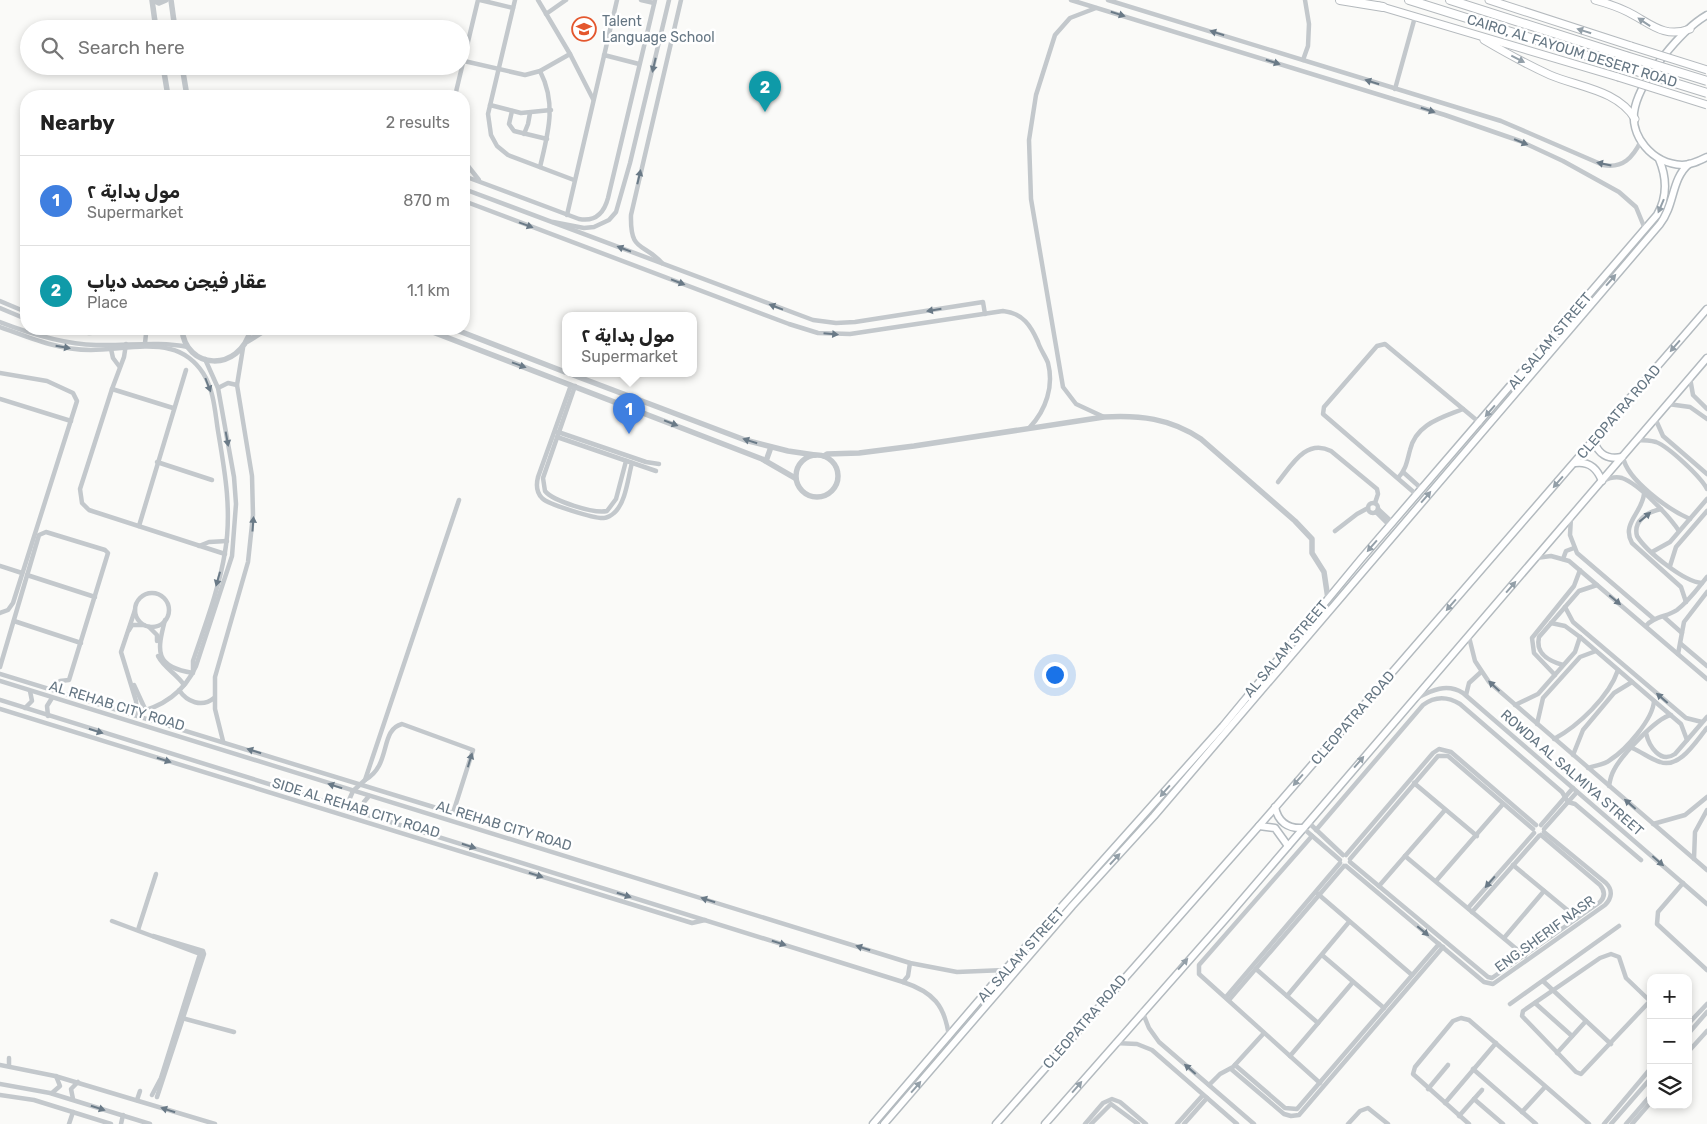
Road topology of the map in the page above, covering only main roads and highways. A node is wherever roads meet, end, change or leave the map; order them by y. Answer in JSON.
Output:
{"nodes":[{"id":1,"x":1340,"y":0,"type":"edge"},
{"id":2,"x":1361,"y":0,"type":"edge"},
{"id":3,"x":1409,"y":0,"type":"edge"},
{"id":4,"x":1450,"y":0,"type":"edge"},
{"id":5,"x":1489,"y":0,"type":"edge"},
{"id":6,"x":1595,"y":0,"type":"edge"},
{"id":7,"x":1383,"y":7,"type":"junction"},
{"id":8,"x":1707,"y":15,"type":"edge"},
{"id":9,"x":1690,"y":29,"type":"junction"},
{"id":10,"x":1476,"y":35,"type":"junction"},
{"id":11,"x":1707,"y":70,"type":"edge"},
{"id":12,"x":1707,"y":81,"type":"edge"},
{"id":13,"x":1707,"y":93,"type":"edge"},
{"id":14,"x":1707,"y":105,"type":"edge"},
{"id":15,"x":1634,"y":119,"type":"junction"},
{"id":16,"x":1707,"y":157,"type":"edge"},
{"id":17,"x":1659,"y":159,"type":"junction"},
{"id":18,"x":1689,"y":164,"type":"junction"},
{"id":19,"x":1589,"y":295,"type":"junction"},
{"id":20,"x":1595,"y":300,"type":"junction"},
{"id":21,"x":1707,"y":309,"type":"edge"},
{"id":22,"x":1707,"y":358,"type":"edge"},
{"id":23,"x":1594,"y":441,"type":"junction"},
{"id":24,"x":1622,"y":457,"type":"junction"},
{"id":25,"x":1575,"y":463,"type":"junction"},
{"id":26,"x":1602,"y":481,"type":"junction"},
{"id":27,"x":1275,"y":807,"type":"junction"},
{"id":28,"x":1305,"y":825,"type":"junction"},
{"id":29,"x":1258,"y":826,"type":"junction"},
{"id":30,"x":1288,"y":846,"type":"junction"},
{"id":31,"x":1070,"y":904,"type":"junction"},
{"id":32,"x":873,"y":1124,"type":"edge"},
{"id":33,"x":884,"y":1124,"type":"edge"},
{"id":34,"x":996,"y":1124,"type":"edge"},
{"id":35,"x":1045,"y":1124,"type":"edge"}],
"edges":[{"from":1,"to":7,"type":"highway"},
{"from":2,"to":7,"type":"main road"},
{"from":3,"to":13,"type":"highway","name":"CAIRO, AL FAYOUM DESERT ROAD","bridge":true},
{"from":4,"to":12,"type":"highway","name":"CAIRO, AL FAYOUM DESERT ROAD","bridge":true},
{"from":11,"to":5,"type":"main road","one_way":true,"bridge":true},
{"from":9,"to":6,"type":"main road","one_way":true},
{"from":7,"to":10,"type":"main road"},
{"from":8,"to":9,"type":"main road"},
{"from":9,"to":15,"type":"main road"},
{"from":10,"to":14,"type":"main road","bridge":true},
{"from":10,"to":15,"type":"main road","one_way":true},
{"from":15,"to":17,"type":"main road"},
{"from":16,"to":18,"type":"main road"},
{"from":17,"to":18,"type":"main road"},
{"from":17,"to":19,"type":"main road","name":"AL SALAM STREET","one_way":true},
{"from":20,"to":18,"type":"main road","name":"AL SALAM STREET","one_way":true},
{"from":19,"to":20,"type":"main road"},
{"from":19,"to":31,"type":"main road","name":"AL SALAM STREET","one_way":true},
{"from":31,"to":20,"type":"main road","name":"AL SALAM STREET","one_way":true},
{"from":21,"to":23,"type":"main road","name":"CLEOPATRA ROAD","one_way":true},
{"from":22,"to":24,"type":"main road"},
{"from":23,"to":24,"type":"main road"},
{"from":23,"to":25,"type":"main road","name":"CLEOPATRA ROAD"},
{"from":24,"to":26,"type":"main road"},
{"from":25,"to":26,"type":"main road"},
{"from":25,"to":27,"type":"main road","name":"CLEOPATRA ROAD","one_way":true},
{"from":28,"to":26,"type":"main road","one_way":true},
{"from":27,"to":28,"type":"main road"},
{"from":27,"to":29,"type":"main road","name":"CLEOPATRA ROAD"},
{"from":28,"to":30,"type":"main road"},
{"from":29,"to":30,"type":"main road"},
{"from":29,"to":34,"type":"main road","name":"CLEOPATRA ROAD"},
{"from":35,"to":30,"type":"main road","one_way":true},
{"from":31,"to":32,"type":"main road","name":"AL SALAM STREET"},
{"from":33,"to":31,"type":"main road","name":"AL SALAM STREET","one_way":true}]}
